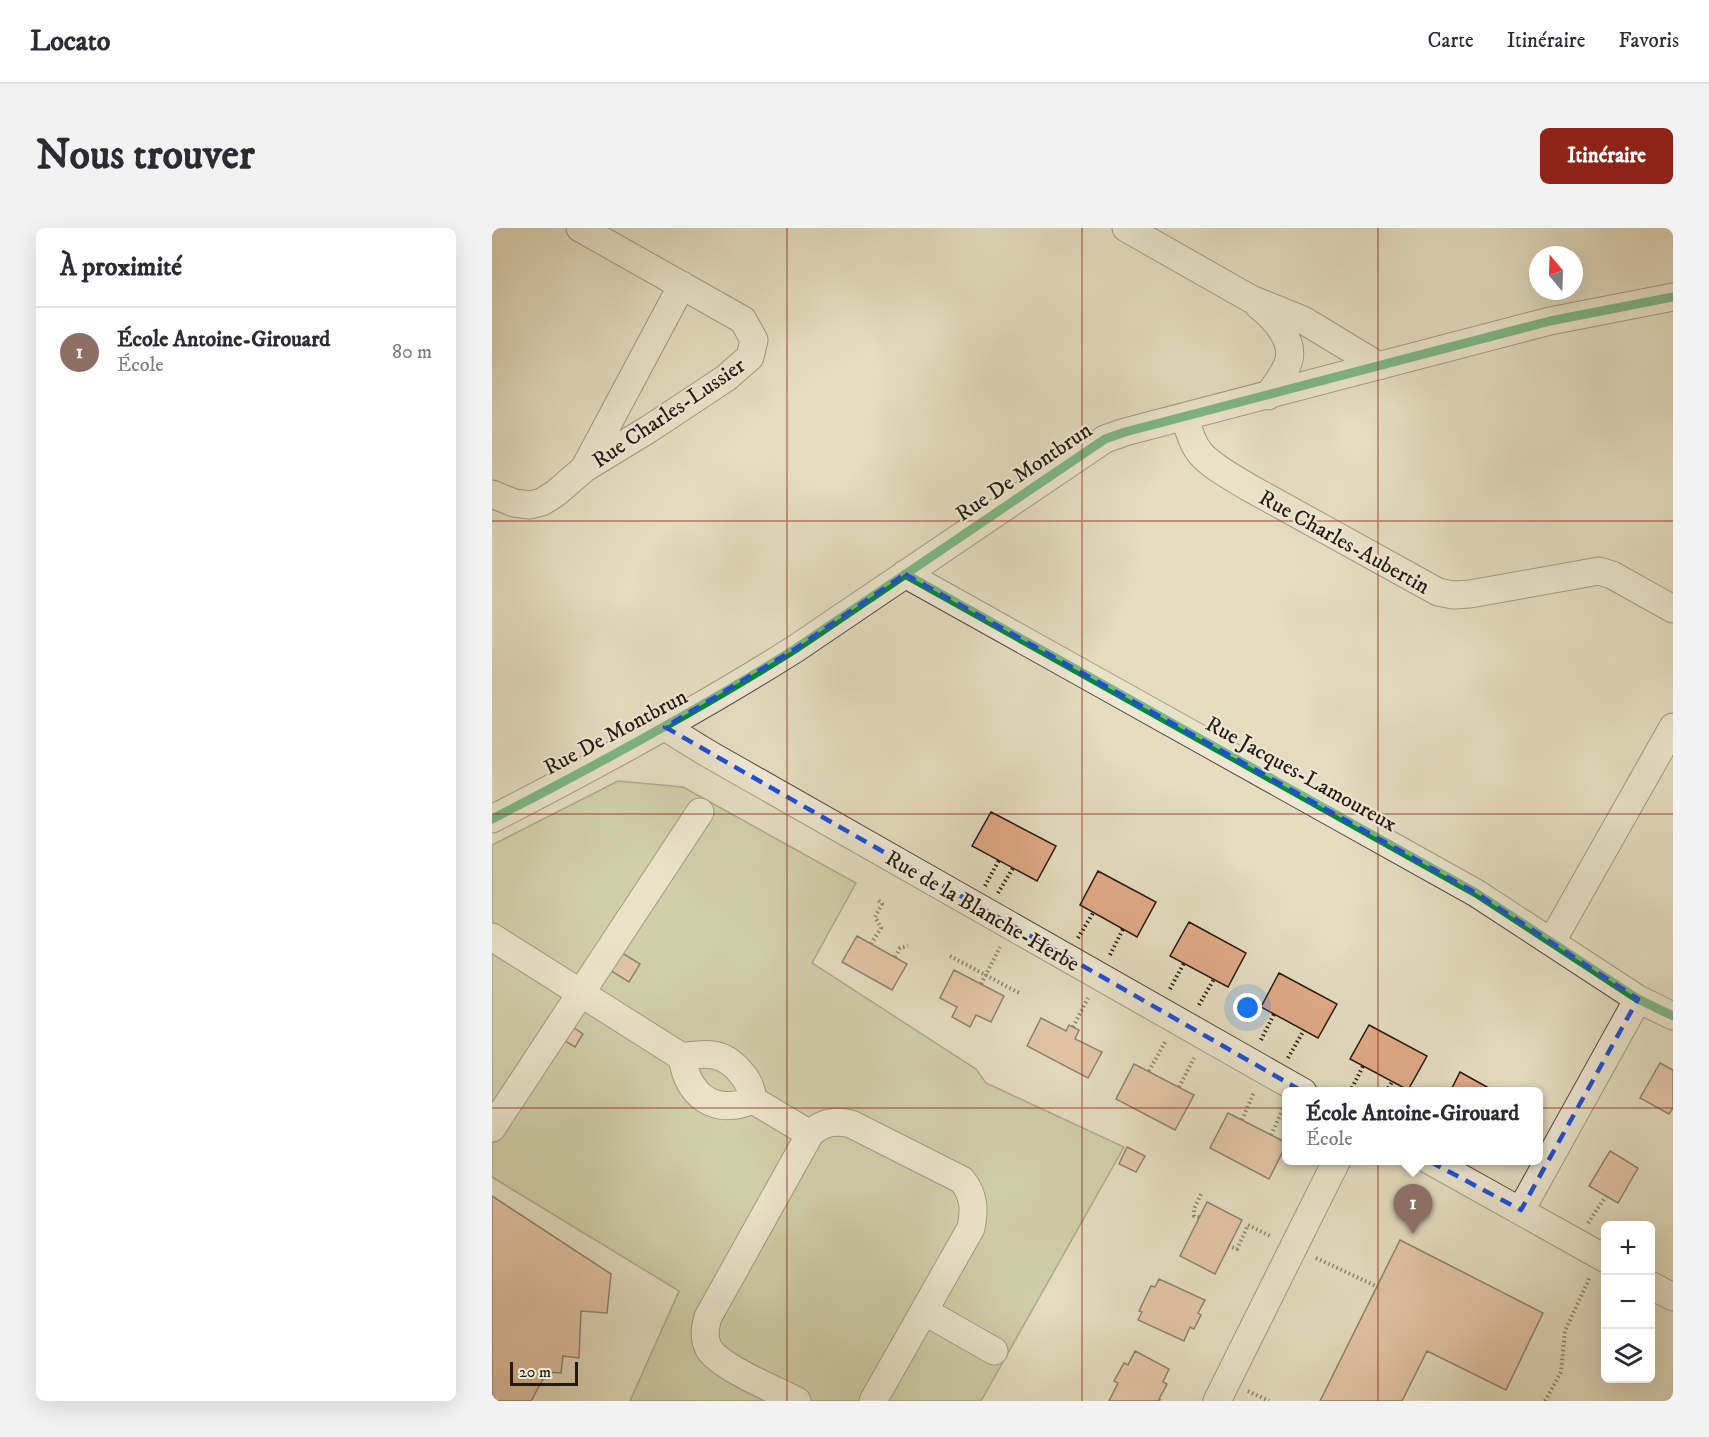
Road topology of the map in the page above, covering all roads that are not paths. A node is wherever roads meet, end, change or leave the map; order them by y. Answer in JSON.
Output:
{"nodes":[{"id":1,"x":580,"y":228,"type":"edge"},
{"id":2,"x":1126,"y":228,"type":"edge"},
{"id":3,"x":682,"y":285,"type":"junction"},
{"id":4,"x":1673,"y":297,"type":"edge"},
{"id":5,"x":1251,"y":299,"type":"junction"},
{"id":6,"x":1379,"y":366,"type":"junction"},
{"id":7,"x":1268,"y":396,"type":"junction"},
{"id":8,"x":1185,"y":417,"type":"junction"},
{"id":9,"x":585,"y":468,"type":"junction"},
{"id":10,"x":492,"y":494,"type":"edge"},
{"id":11,"x":905,"y":574,"type":"junction"},
{"id":12,"x":1673,"y":609,"type":"edge"},
{"id":13,"x":665,"y":727,"type":"junction"},
{"id":14,"x":1673,"y":727,"type":"edge"},
{"id":15,"x":700,"y":812,"type":"dead end"},
{"id":16,"x":492,"y":819,"type":"edge"},
{"id":17,"x":492,"y":937,"type":"edge"},
{"id":18,"x":1552,"y":941,"type":"junction"},
{"id":19,"x":581,"y":994,"type":"junction"},
{"id":20,"x":1638,"y":999,"type":"junction"},
{"id":21,"x":1673,"y":1016,"type":"edge"},
{"id":22,"x":682,"y":1057,"type":"junction"},
{"id":23,"x":1294,"y":1087,"type":"edge"},
{"id":24,"x":753,"y":1100,"type":"junction"},
{"id":25,"x":492,"y":1128,"type":"edge"},
{"id":26,"x":810,"y":1134,"type":"junction"},
{"id":27,"x":1335,"y":1165,"type":"edge"},
{"id":28,"x":1436,"y":1165,"type":"edge"},
{"id":29,"x":1521,"y":1210,"type":"junction"},
{"id":30,"x":1599,"y":1265,"type":"edge"},
{"id":31,"x":1655,"y":1288,"type":"edge"},
{"id":32,"x":1673,"y":1298,"type":"edge"},
{"id":33,"x":924,"y":1311,"type":"junction"},
{"id":34,"x":994,"y":1351,"type":"dead end"},
{"id":35,"x":797,"y":1401,"type":"edge"},
{"id":36,"x":873,"y":1401,"type":"edge"},
{"id":37,"x":1217,"y":1401,"type":"edge"}],
"edges":[{"from":1,"to":3,"type":"street","name":"Rue Charles-Lussier"},
{"from":2,"to":5,"type":"street"},
{"from":3,"to":9,"type":"street","name":"Rue Charles-Lussier"},
{"from":3,"to":9,"type":"street","name":"Rue Charles-Lussier"},
{"from":4,"to":6,"type":"street","name":"Rue De Montbrun"},
{"from":5,"to":6,"type":"street"},
{"from":5,"to":7,"type":"street"},
{"from":6,"to":7,"type":"street","name":"Rue De Montbrun"},
{"from":7,"to":8,"type":"street","name":"Rue De Montbrun"},
{"from":8,"to":11,"type":"street","name":"Rue De Montbrun"},
{"from":8,"to":12,"type":"street","name":"Rue Charles-Aubertin"},
{"from":9,"to":10,"type":"street","name":"Rue Charles-Lussier"},
{"from":11,"to":13,"type":"street","name":"Rue De Montbrun"},
{"from":11,"to":18,"type":"street","name":"Rue Jacques-Lamoureux"},
{"from":13,"to":16,"type":"street","name":"Rue De Montbrun"},
{"from":13,"to":23,"type":"street","name":"Rue de la Blanche-Herbe"},
{"from":14,"to":18,"type":"street"},
{"from":15,"to":19,"type":"street"},
{"from":17,"to":19,"type":"street"},
{"from":18,"to":20,"type":"street","name":"Rue Jacques-Lamoureux"},
{"from":19,"to":22,"type":"street"},
{"from":19,"to":25,"type":"street"},
{"from":20,"to":21,"type":"street","name":"Rue Jacques-Lamoureux"},
{"from":20,"to":29,"type":"street"},
{"from":22,"to":24,"type":"street"},
{"from":22,"to":24,"type":"street"},
{"from":24,"to":26,"type":"street"},
{"from":26,"to":33,"type":"street"},
{"from":26,"to":35,"type":"street"},
{"from":27,"to":37,"type":"street"},
{"from":28,"to":29,"type":"street"},
{"from":29,"to":30,"type":"street"},
{"from":31,"to":32,"type":"street"},
{"from":33,"to":34,"type":"street"},
{"from":33,"to":36,"type":"street"}]}
